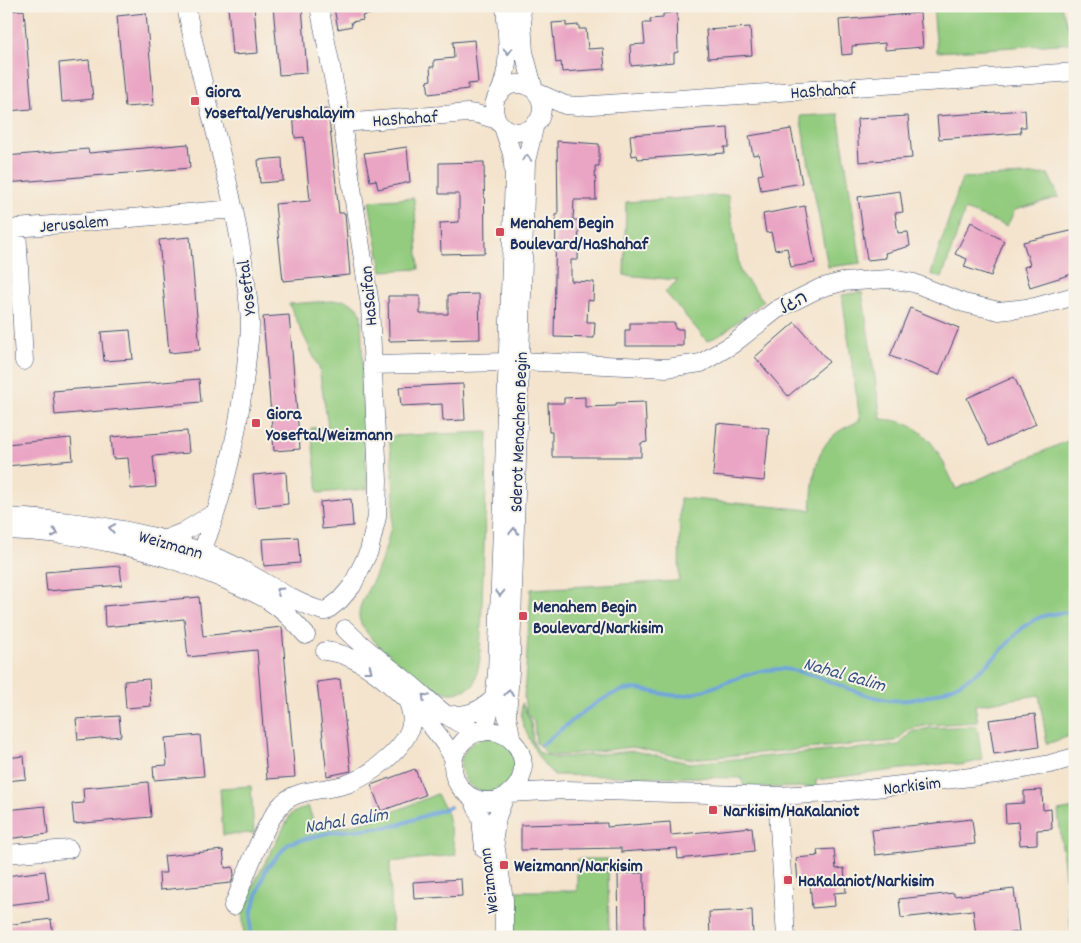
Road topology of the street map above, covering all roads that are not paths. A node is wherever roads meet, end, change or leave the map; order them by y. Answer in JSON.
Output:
{"nodes":[{"id":1,"x":186,"y":6,"type":"edge"},
{"id":2,"x":319,"y":6,"type":"edge"},
{"id":3,"x":505,"y":6,"type":"edge"},
{"id":4,"x":520,"y":6,"type":"edge"},
{"id":5,"x":1072,"y":74,"type":"edge"},
{"id":6,"x":535,"y":91,"type":"junction"},
{"id":7,"x":497,"y":97,"type":"junction"},
{"id":8,"x":578,"y":106,"type":"junction"},
{"id":9,"x":468,"y":113,"type":"junction"},
{"id":10,"x":537,"y":122,"type":"junction"},
{"id":11,"x":342,"y":123,"type":"junction"},
{"id":12,"x":500,"y":124,"type":"junction"},
{"id":13,"x":234,"y":209,"type":"junction"},
{"id":14,"x":1075,"y":296,"type":"edge"},
{"id":15,"x":24,"y":361,"type":"dead end"},
{"id":16,"x":514,"y":362,"type":"junction"},
{"id":17,"x":372,"y":365,"type":"junction"},
{"id":18,"x":216,"y":512,"type":"junction"},
{"id":19,"x":6,"y":517,"type":"edge"},
{"id":20,"x":6,"y":530,"type":"edge"},
{"id":21,"x":163,"y":540,"type":"junction"},
{"id":22,"x":198,"y":560,"type":"junction"},
{"id":23,"x":352,"y":586,"type":"junction"},
{"id":24,"x":325,"y":611,"type":"junction"},
{"id":25,"x":345,"y":627,"type":"junction"},
{"id":26,"x":306,"y":635,"type":"junction"},
{"id":27,"x":326,"y":651,"type":"junction"},
{"id":28,"x":494,"y":698,"type":"junction"},
{"id":29,"x":408,"y":702,"type":"junction"},
{"id":30,"x":444,"y":715,"type":"junction"},
{"id":31,"x":435,"y":730,"type":"junction"},
{"id":32,"x":481,"y":732,"type":"junction"},
{"id":33,"x":407,"y":738,"type":"junction"},
{"id":34,"x":512,"y":741,"type":"junction"},
{"id":35,"x":1075,"y":757,"type":"edge"},
{"id":36,"x":453,"y":758,"type":"junction"},
{"id":37,"x":523,"y":768,"type":"junction"},
{"id":38,"x":566,"y":790,"type":"junction"},
{"id":39,"x":507,"y":795,"type":"junction"},
{"id":40,"x":777,"y":796,"type":"junction"},
{"id":41,"x":472,"y":797,"type":"junction"},
{"id":42,"x":69,"y":849,"type":"dead end"},
{"id":43,"x":6,"y":854,"type":"edge"},
{"id":44,"x":233,"y":906,"type":"dead end"},
{"id":45,"x":493,"y":937,"type":"edge"},
{"id":46,"x":504,"y":937,"type":"edge"},
{"id":47,"x":786,"y":937,"type":"edge"}],
"edges":[{"from":1,"to":13,"type":"street","name":"Yoseftal"},
{"from":2,"to":11,"type":"street","name":"HaSaifan"},
{"from":3,"to":7,"type":"street","one_way":true},
{"from":4,"to":6,"type":"street"},
{"from":5,"to":8,"type":"street","name":"HaShahaf"},
{"from":6,"to":7,"type":"street"},
{"from":6,"to":8,"type":"street","name":"HaShahaf"},
{"from":6,"to":10,"type":"street"},
{"from":7,"to":9,"type":"street","name":"HaShahaf"},
{"from":7,"to":12,"type":"street"},
{"from":8,"to":10,"type":"street","name":"HaShahaf"},
{"from":9,"to":11,"type":"street","name":"HaShahaf"},
{"from":9,"to":12,"type":"street","name":"HaShahaf"},
{"from":10,"to":12,"type":"street"},
{"from":16,"to":10,"type":"street","name":"Sderot Menachem Begin","one_way":true},
{"from":11,"to":17,"type":"street","name":"HaSaifan"},
{"from":12,"to":16,"type":"street","name":"Sderot Menachem Begin"},
{"from":13,"to":15,"type":"street","name":"Jerusalem"},
{"from":13,"to":18,"type":"street","name":"Yoseftal"},
{"from":14,"to":16,"type":"street","name":"הגל"},
{"from":16,"to":17,"type":"street","name":"הגל"},
{"from":16,"to":28,"type":"street","name":"Sderot Menachem Begin","one_way":true},
{"from":34,"to":16,"type":"street","name":"Sderot Menachem Begin","one_way":true},
{"from":17,"to":23,"type":"street","name":"HaSaifan"},
{"from":18,"to":21,"type":"street"},
{"from":18,"to":22,"type":"street","name":"Yoseftal"},
{"from":21,"to":19,"type":"street","name":"Weizmann","one_way":true},
{"from":20,"to":22,"type":"street","name":"Weizmann","one_way":true},
{"from":21,"to":22,"type":"street","name":"Weizmann"},
{"from":24,"to":22,"type":"street","name":"Weizmann","one_way":true},
{"from":22,"to":26,"type":"street","name":"Weizmann"},
{"from":23,"to":24,"type":"street","name":"HaSaifan"},
{"from":23,"to":25,"type":"street","name":"HaSaifan"},
{"from":24,"to":25,"type":"street"},
{"from":24,"to":26,"type":"street"},
{"from":25,"to":27,"type":"street"},
{"from":30,"to":25,"type":"street","one_way":true},
{"from":26,"to":27,"type":"street"},
{"from":27,"to":29,"type":"street","one_way":true},
{"from":28,"to":30,"type":"street"},
{"from":28,"to":32,"type":"street","name":"Sderot Menachem Begin"},
{"from":29,"to":31,"type":"street"},
{"from":29,"to":33,"type":"street"},
{"from":30,"to":32,"type":"street"},
{"from":31,"to":33,"type":"street"},
{"from":31,"to":36,"type":"street"},
{"from":32,"to":34,"type":"street"},
{"from":32,"to":36,"type":"street"},
{"from":33,"to":44,"type":"street"},
{"from":34,"to":37,"type":"street"},
{"from":35,"to":40,"type":"street","name":"Narkisim"},
{"from":36,"to":41,"type":"street"},
{"from":37,"to":38,"type":"street","name":"Narkisim"},
{"from":37,"to":39,"type":"street"},
{"from":38,"to":39,"type":"street","name":"Narkisim"},
{"from":38,"to":40,"type":"street","name":"Narkisim"},
{"from":39,"to":41,"type":"street"},
{"from":39,"to":46,"type":"street","name":"Weizmann"},
{"from":40,"to":47,"type":"street"},
{"from":41,"to":45,"type":"street","name":"Weizmann"},
{"from":42,"to":43,"type":"street"}]}
